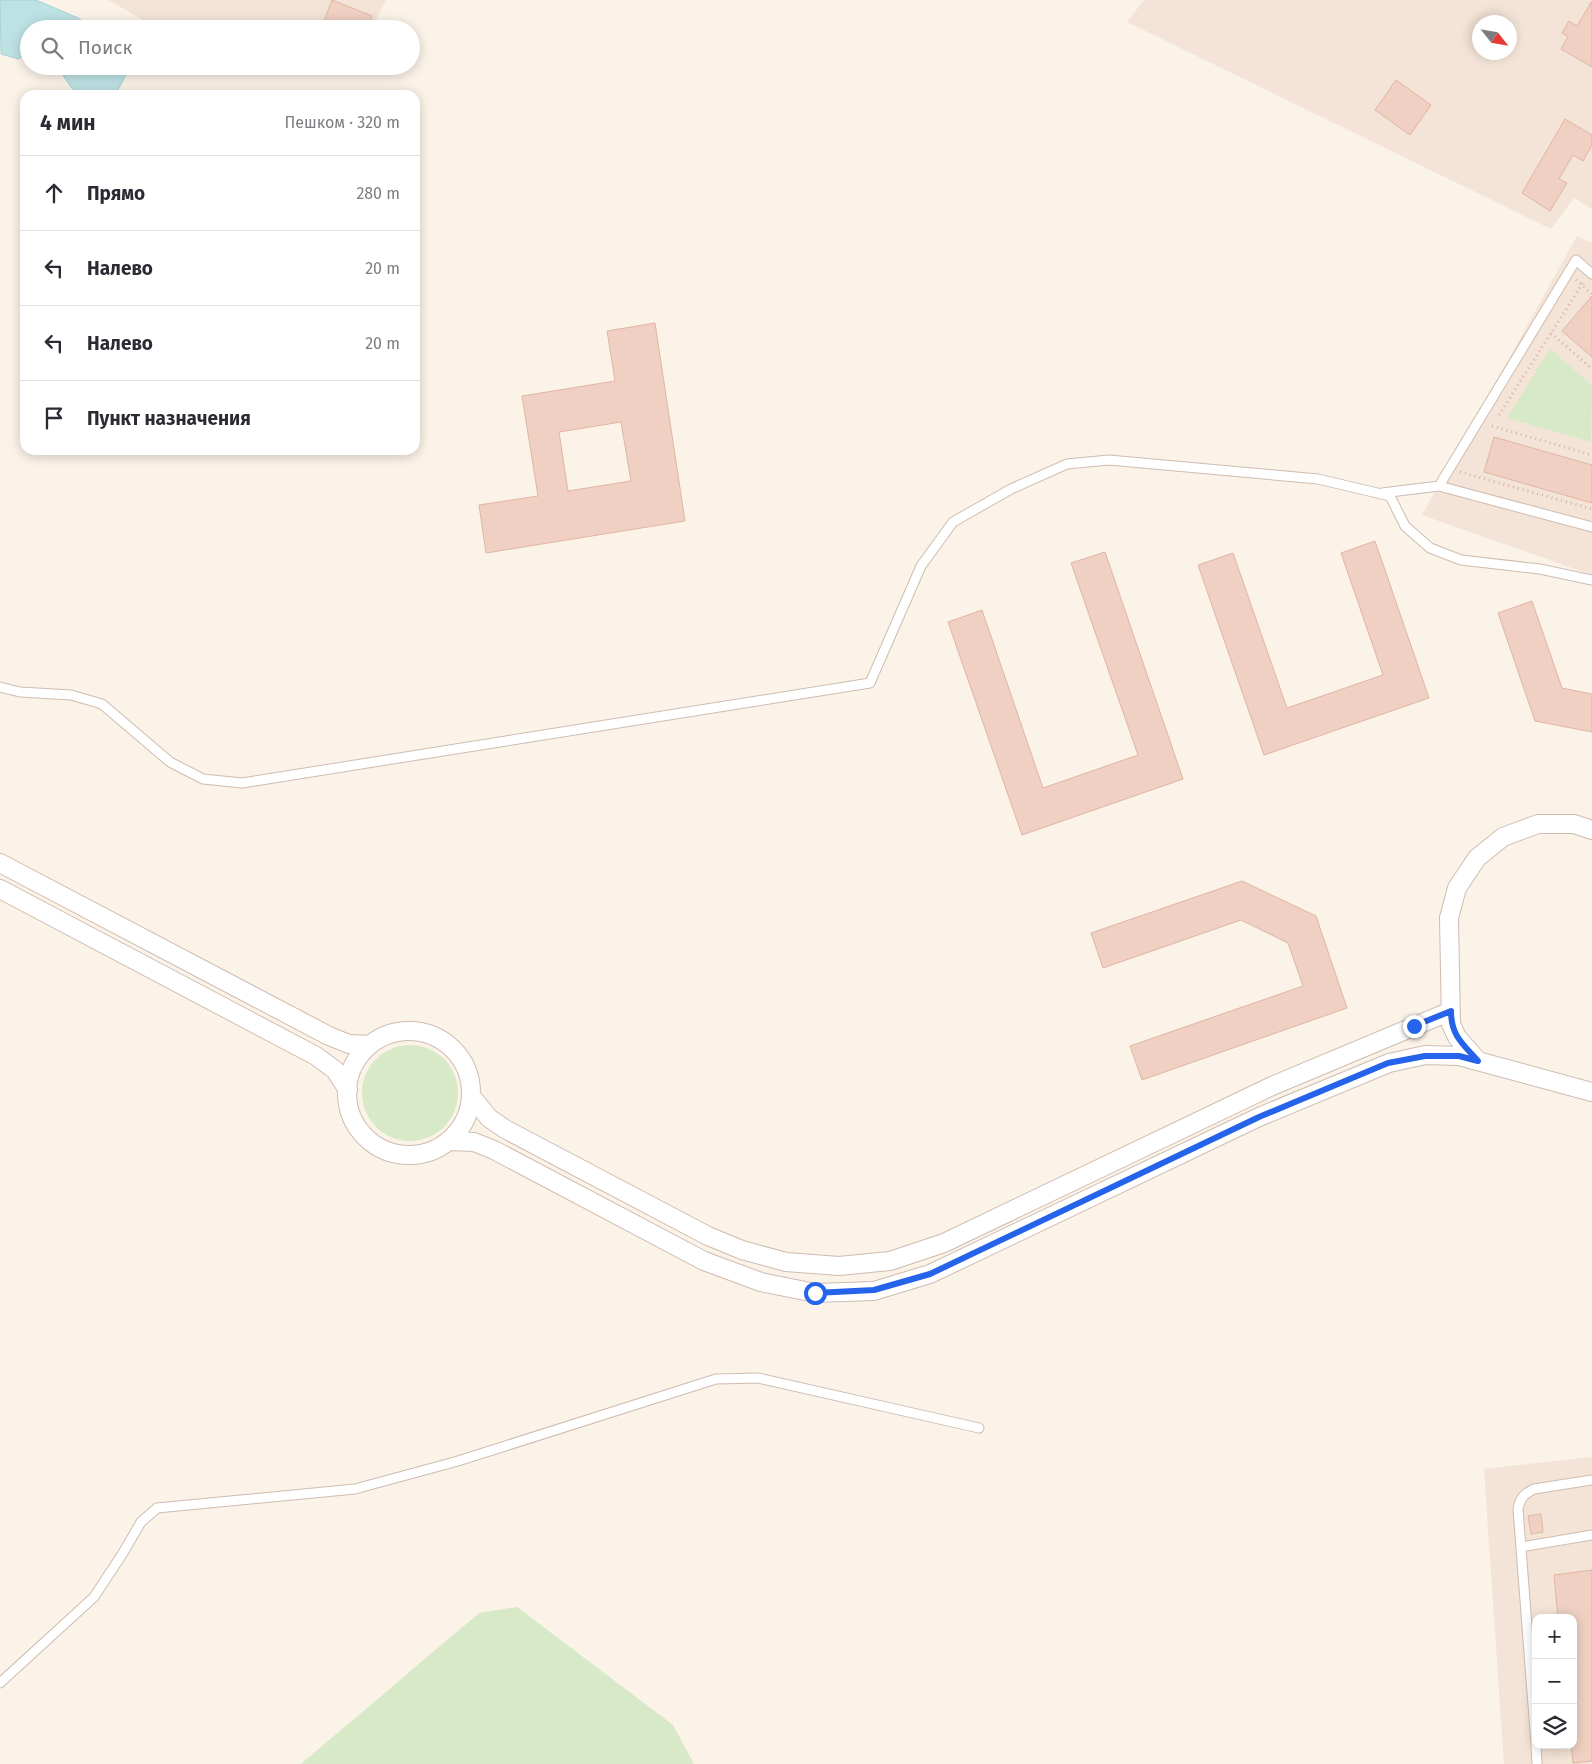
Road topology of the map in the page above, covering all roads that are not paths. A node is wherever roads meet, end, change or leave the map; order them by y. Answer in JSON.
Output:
{"nodes":[{"id":1,"x":1591,"y":273,"type":"edge"},
{"id":2,"x":1439,"y":486,"type":"junction"},
{"id":3,"x":1377,"y":493,"type":"junction"},
{"id":4,"x":1592,"y":527,"type":"edge"},
{"id":5,"x":1592,"y":580,"type":"edge"},
{"id":6,"x":0,"y":687,"type":"edge"},
{"id":7,"x":1592,"y":830,"type":"edge"},
{"id":8,"x":0,"y":863,"type":"edge"},
{"id":9,"x":0,"y":889,"type":"edge"},
{"id":10,"x":1451,"y":1011,"type":"junction"},
{"id":11,"x":370,"y":1045,"type":"junction"},
{"id":12,"x":1478,"y":1061,"type":"junction"},
{"id":13,"x":1592,"y":1075,"type":"edge"},
{"id":14,"x":348,"y":1090,"type":"junction"},
{"id":15,"x":1584,"y":1090,"type":"edge"},
{"id":16,"x":471,"y":1096,"type":"junction"},
{"id":17,"x":449,"y":1141,"type":"junction"},
{"id":18,"x":979,"y":1428,"type":"dead end"},
{"id":19,"x":1592,"y":1480,"type":"edge"},
{"id":20,"x":1592,"y":1535,"type":"edge"},
{"id":21,"x":1521,"y":1547,"type":"junction"},
{"id":22,"x":0,"y":1683,"type":"edge"},
{"id":23,"x":1533,"y":1704,"type":"edge"},
{"id":24,"x":1536,"y":1749,"type":"edge"},
{"id":25,"x":1537,"y":1764,"type":"edge"}],
"edges":[{"from":1,"to":2,"type":"lane"},
{"from":2,"to":3,"type":"lane"},
{"from":2,"to":4,"type":"lane"},
{"from":3,"to":5,"type":"lane"},
{"from":3,"to":6,"type":"lane"},
{"from":7,"to":10,"type":"street"},
{"from":8,"to":11,"type":"street"},
{"from":9,"to":14,"type":"street"},
{"from":10,"to":12,"type":"street"},
{"from":10,"to":16,"type":"street"},
{"from":11,"to":14,"type":"street"},
{"from":11,"to":16,"type":"street"},
{"from":12,"to":15,"type":"street"},
{"from":12,"to":17,"type":"street"},
{"from":13,"to":15,"type":"street"},
{"from":14,"to":17,"type":"street"},
{"from":16,"to":17,"type":"street"},
{"from":18,"to":22,"type":"lane"},
{"from":19,"to":21,"type":"lane"},
{"from":20,"to":21,"type":"lane"},
{"from":21,"to":23,"type":"lane"},
{"from":24,"to":25,"type":"lane"}]}
